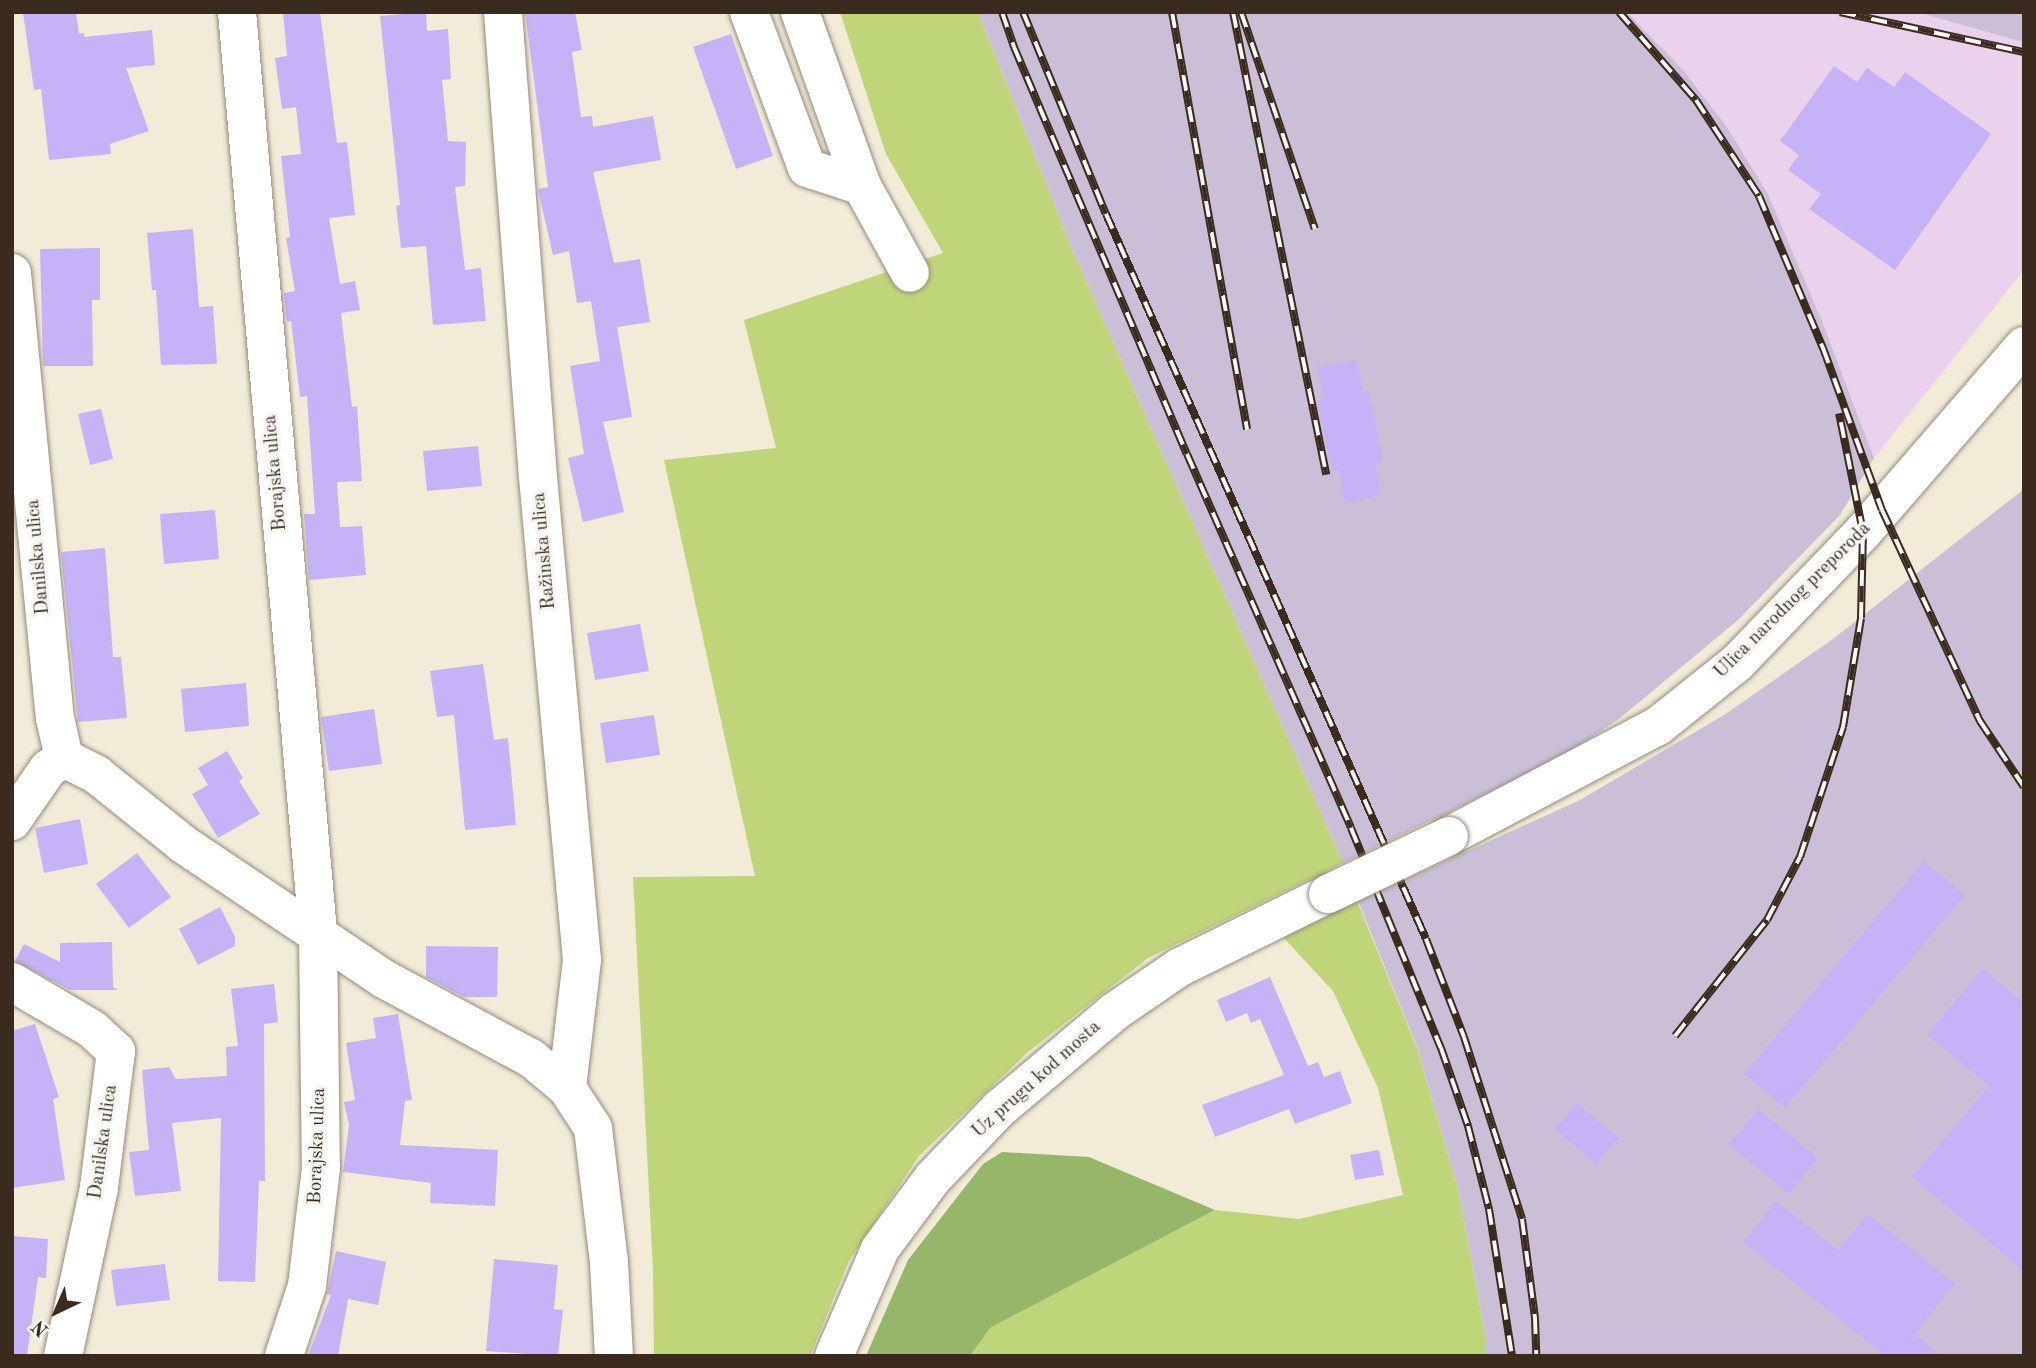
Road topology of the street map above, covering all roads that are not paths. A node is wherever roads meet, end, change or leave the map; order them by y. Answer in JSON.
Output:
{"nodes":[{"id":1,"x":237,"y":12,"type":"edge"},
{"id":2,"x":503,"y":12,"type":"edge"},
{"id":3,"x":749,"y":12,"type":"edge"},
{"id":4,"x":800,"y":12,"type":"edge"},
{"id":5,"x":862,"y":186,"type":"junction"},
{"id":6,"x":12,"y":273,"type":"edge"},
{"id":7,"x":910,"y":274,"type":"dead end"},
{"id":8,"x":2024,"y":346,"type":"edge"},
{"id":9,"x":64,"y":758,"type":"junction"},
{"id":10,"x":12,"y":821,"type":"edge"},
{"id":11,"x":1328,"y":894,"type":"joint"},
{"id":12,"x":318,"y":933,"type":"junction"},
{"id":13,"x":12,"y":982,"type":"edge"},
{"id":14,"x":567,"y":1088,"type":"junction"},
{"id":15,"x":63,"y":1356,"type":"edge"},
{"id":16,"x":284,"y":1356,"type":"edge"},
{"id":17,"x":614,"y":1356,"type":"edge"},
{"id":18,"x":834,"y":1356,"type":"edge"}],
"edges":[{"from":1,"to":12,"type":"street","name":"Borajska ulica"},
{"from":2,"to":14,"type":"street","name":"Ražinska ulica"},
{"from":3,"to":5,"type":"street"},
{"from":4,"to":5,"type":"street"},
{"from":5,"to":7,"type":"street"},
{"from":6,"to":9,"type":"street","name":"Danilska ulica"},
{"from":8,"to":11,"type":"street","name":"Ulica narodnog preporoda","bridge":true},
{"from":9,"to":10,"type":"street"},
{"from":9,"to":12,"type":"street"},
{"from":11,"to":18,"type":"street","name":"Uz prugu kod mosta"},
{"from":12,"to":14,"type":"street"},
{"from":12,"to":16,"type":"street","name":"Borajska ulica"},
{"from":13,"to":15,"type":"street","name":"Danilska ulica"},
{"from":14,"to":17,"type":"street"}]}
